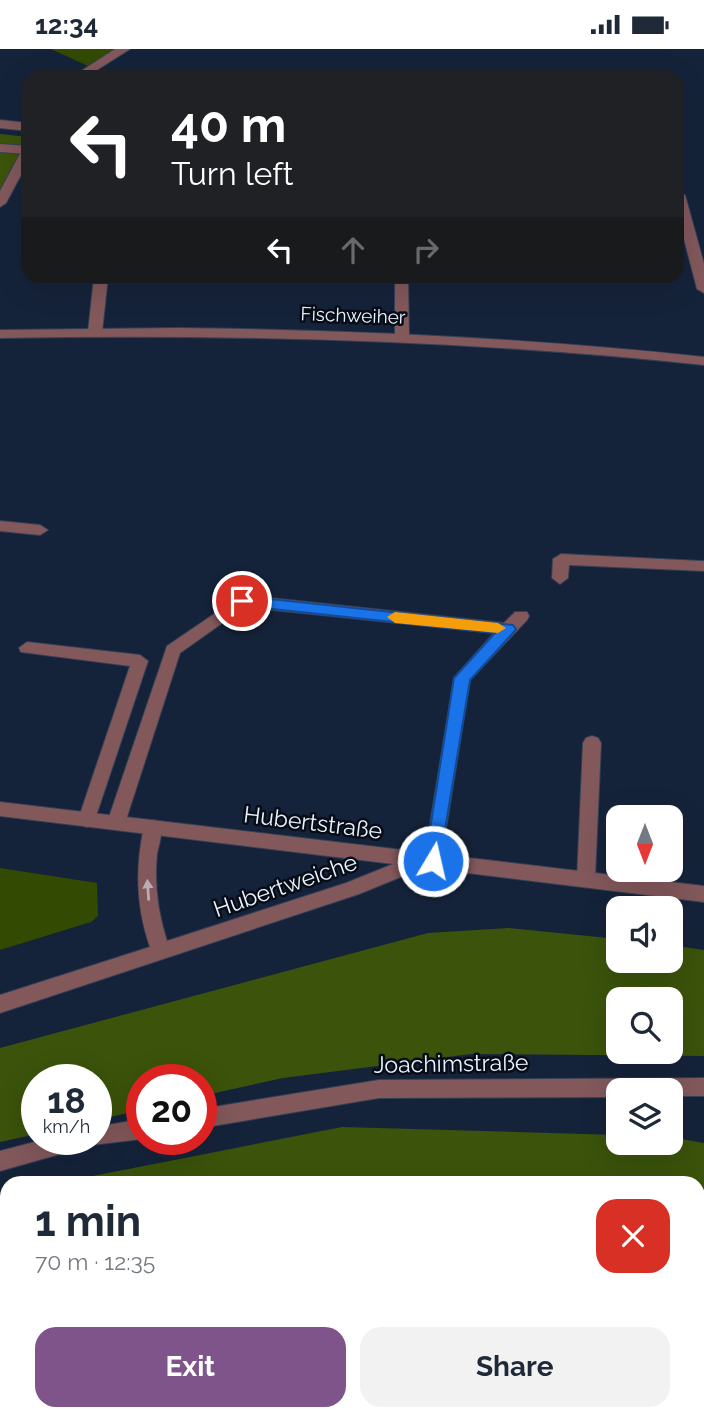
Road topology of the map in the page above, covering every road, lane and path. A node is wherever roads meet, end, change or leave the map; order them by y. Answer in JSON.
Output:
{"nodes":[{"id":1,"x":124,"y":49,"type":"edge"},
{"id":2,"x":88,"y":70,"type":"edge"},
{"id":3,"x":0,"y":124,"type":"edge"},
{"id":4,"x":21,"y":126,"type":"edge"},
{"id":5,"x":0,"y":148,"type":"edge"},
{"id":6,"x":21,"y":150,"type":"edge"},
{"id":7,"x":21,"y":163,"type":"edge"},
{"id":8,"x":0,"y":203,"type":"edge"},
{"id":9,"x":684,"y":214,"type":"edge"},
{"id":10,"x":100,"y":284,"type":"edge"},
{"id":11,"x":401,"y":284,"type":"edge"},
{"id":12,"x":704,"y":289,"type":"edge"},
{"id":13,"x":95,"y":332,"type":"junction"},
{"id":14,"x":0,"y":334,"type":"edge"},
{"id":15,"x":402,"y":335,"type":"junction"},
{"id":16,"x":704,"y":361,"type":"edge"},
{"id":17,"x":0,"y":526,"type":"edge"},
{"id":18,"x":40,"y":530,"type":"dead end"},
{"id":19,"x":701,"y":566,"type":"dead end"},
{"id":20,"x":560,"y":578,"type":"dead end"},
{"id":21,"x":521,"y":616,"type":"dead end"},
{"id":22,"x":508,"y":629,"type":"junction"},
{"id":23,"x":27,"y":648,"type":"dead end"},
{"id":24,"x":592,"y":743,"type":"dead end"},
{"id":25,"x":0,"y":809,"type":"edge"},
{"id":26,"x":87,"y":820,"type":"junction"},
{"id":27,"x":116,"y":823,"type":"junction"},
{"id":28,"x":153,"y":827,"type":"junction"},
{"id":29,"x":428,"y":860,"type":"junction"},
{"id":30,"x":586,"y":879,"type":"junction"},
{"id":31,"x":704,"y":894,"type":"edge"},
{"id":32,"x":161,"y":952,"type":"junction"},
{"id":33,"x":0,"y":1005,"type":"edge"},
{"id":34,"x":704,"y":1087,"type":"edge"},
{"id":35,"x":217,"y":1116,"type":"edge"},
{"id":36,"x":23,"y":1155,"type":"edge"},
{"id":37,"x":0,"y":1161,"type":"edge"}],
"edges":[{"from":1,"to":2,"type":"street"},
{"from":3,"to":4,"type":"street"},
{"from":5,"to":6,"type":"street"},
{"from":7,"to":8,"type":"street"},
{"from":9,"to":12,"type":"street"},
{"from":10,"to":13,"type":"street"},
{"from":11,"to":15,"type":"street"},
{"from":13,"to":14,"type":"street","name":"Fischweiher"},
{"from":13,"to":15,"type":"street","name":"Fischweiher"},
{"from":15,"to":16,"type":"street","name":"Fischweiher"},
{"from":17,"to":18,"type":"street"},
{"from":19,"to":20,"type":"street"},
{"from":21,"to":22,"type":"street"},
{"from":22,"to":27,"type":"street"},
{"from":22,"to":29,"type":"street"},
{"from":23,"to":26,"type":"street"},
{"from":24,"to":30,"type":"street"},
{"from":25,"to":26,"type":"street","name":"Hubertstraße"},
{"from":26,"to":27,"type":"street","name":"Hubertstraße"},
{"from":27,"to":28,"type":"street","name":"Hubertstraße"},
{"from":28,"to":29,"type":"street","name":"Hubertstraße"},
{"from":32,"to":28,"type":"street","one_way":true},
{"from":29,"to":30,"type":"street","name":"Hubertstraße"},
{"from":29,"to":32,"type":"street","name":"Hubertweiche"},
{"from":30,"to":31,"type":"street","name":"Hubertstraße"},
{"from":32,"to":33,"type":"street","name":"Hubertweiche"},
{"from":34,"to":35,"type":"street","name":"Joachimstraße"},
{"from":36,"to":37,"type":"street"}]}
